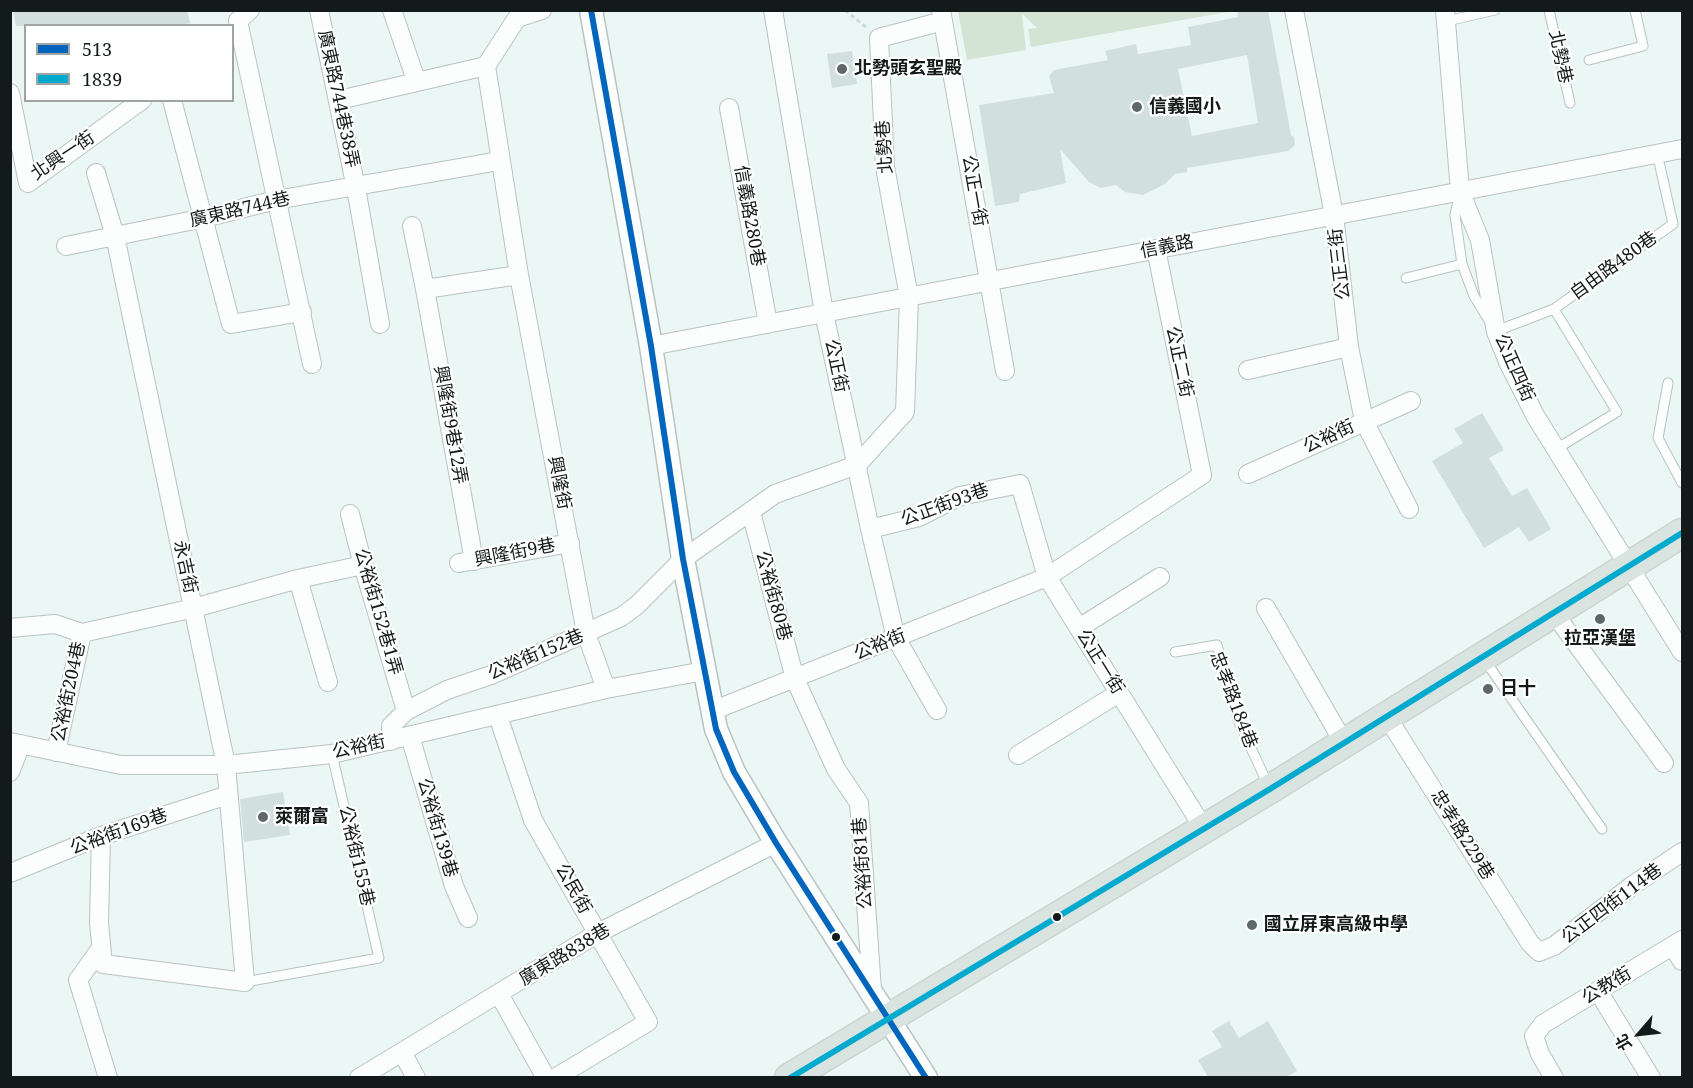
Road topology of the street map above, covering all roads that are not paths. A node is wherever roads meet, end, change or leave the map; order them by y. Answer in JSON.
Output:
{"nodes":[{"id":1,"x":319,"y":10,"type":"edge"},
{"id":2,"x":392,"y":10,"type":"edge"},
{"id":3,"x":542,"y":10,"type":"edge"},
{"id":4,"x":591,"y":10,"type":"edge"},
{"id":5,"x":774,"y":10,"type":"edge"},
{"id":6,"x":1294,"y":10,"type":"edge"},
{"id":7,"x":1495,"y":10,"type":"edge"},
{"id":8,"x":1549,"y":10,"type":"edge"},
{"id":9,"x":1635,"y":10,"type":"edge"},
{"id":10,"x":942,"y":16,"type":"edge"},
{"id":11,"x":1446,"y":16,"type":"edge"},
{"id":12,"x":239,"y":17,"type":"edge"},
{"id":13,"x":1589,"y":60,"type":"dead end"},
{"id":14,"x":486,"y":66,"type":"junction"},
{"id":15,"x":416,"y":80,"type":"junction"},
{"id":16,"x":10,"y":93,"type":"edge"},
{"id":17,"x":339,"y":100,"type":"junction"},
{"id":18,"x":139,"y":102,"type":"edge"},
{"id":19,"x":173,"y":102,"type":"edge"},
{"id":20,"x":1570,"y":103,"type":"dead end"},
{"id":21,"x":729,"y":108,"type":"dead end"},
{"id":22,"x":1683,"y":149,"type":"edge"},
{"id":23,"x":1657,"y":153,"type":"junction"},
{"id":24,"x":499,"y":162,"type":"junction"},
{"id":25,"x":96,"y":173,"type":"dead end"},
{"id":26,"x":356,"y":188,"type":"junction"},
{"id":27,"x":1460,"y":191,"type":"junction"},
{"id":28,"x":276,"y":200,"type":"junction"},
{"id":29,"x":1334,"y":215,"type":"junction"},
{"id":30,"x":204,"y":219,"type":"junction"},
{"id":31,"x":412,"y":226,"type":"dead end"},
{"id":32,"x":115,"y":236,"type":"junction"},
{"id":33,"x":66,"y":246,"type":"dead end"},
{"id":34,"x":1156,"y":249,"type":"junction"},
{"id":35,"x":1462,"y":264,"type":"junction"},
{"id":36,"x":519,"y":275,"type":"junction"},
{"id":37,"x":1406,"y":278,"type":"dead end"},
{"id":38,"x":991,"y":280,"type":"junction"},
{"id":39,"x":425,"y":289,"type":"junction"},
{"id":40,"x":909,"y":297,"type":"junction"},
{"id":41,"x":1554,"y":309,"type":"junction"},
{"id":42,"x":302,"y":312,"type":"junction"},
{"id":43,"x":824,"y":313,"type":"junction"},
{"id":44,"x":380,"y":324,"type":"dead end"},
{"id":45,"x":768,"y":324,"type":"junction"},
{"id":46,"x":1496,"y":332,"type":"junction"},
{"id":47,"x":651,"y":346,"type":"junction"},
{"id":48,"x":1349,"y":348,"type":"junction"},
{"id":49,"x":312,"y":364,"type":"dead end"},
{"id":50,"x":1248,"y":370,"type":"dead end"},
{"id":51,"x":1005,"y":371,"type":"dead end"},
{"id":52,"x":1668,"y":383,"type":"dead end"},
{"id":53,"x":1411,"y":401,"type":"dead end"},
{"id":54,"x":1364,"y":421,"type":"junction"},
{"id":55,"x":1556,"y":449,"type":"junction"},
{"id":56,"x":857,"y":465,"type":"junction"},
{"id":57,"x":1202,"y":474,"type":"joint"},
{"id":58,"x":1248,"y":474,"type":"dead end"},
{"id":59,"x":1683,"y":483,"type":"edge"},
{"id":60,"x":1020,"y":484,"type":"joint"},
{"id":61,"x":1409,"y":509,"type":"dead end"},
{"id":62,"x":751,"y":512,"type":"junction"},
{"id":63,"x":350,"y":513,"type":"dead end"},
{"id":64,"x":870,"y":529,"type":"junction"},
{"id":65,"x":1683,"y":532,"type":"edge"},
{"id":66,"x":570,"y":543,"type":"junction"},
{"id":67,"x":683,"y":559,"type":"junction"},
{"id":68,"x":467,"y":562,"type":"joint"},
{"id":69,"x":363,"y":565,"type":"junction"},
{"id":70,"x":1627,"y":565,"type":"junction"},
{"id":71,"x":1047,"y":577,"type":"junction"},
{"id":72,"x":1160,"y":577,"type":"dead end"},
{"id":73,"x":298,"y":579,"type":"junction"},
{"id":74,"x":194,"y":608,"type":"junction"},
{"id":75,"x":1266,"y":608,"type":"dead end"},
{"id":76,"x":1553,"y":612,"type":"junction"},
{"id":77,"x":10,"y":628,"type":"edge"},
{"id":78,"x":1079,"y":628,"type":"junction"},
{"id":79,"x":82,"y":633,"type":"junction"},
{"id":80,"x":586,"y":633,"type":"junction"},
{"id":81,"x":896,"y":639,"type":"junction"},
{"id":82,"x":1175,"y":652,"type":"dead end"},
{"id":83,"x":1683,"y":652,"type":"edge"},
{"id":84,"x":1483,"y":657,"type":"junction"},
{"id":85,"x":704,"y":671,"type":"junction"},
{"id":86,"x":795,"y":679,"type":"junction"},
{"id":87,"x":328,"y":681,"type":"dead end"},
{"id":88,"x":606,"y":689,"type":"junction"},
{"id":89,"x":1119,"y":693,"type":"junction"},
{"id":90,"x":937,"y":710,"type":"dead end"},
{"id":91,"x":406,"y":711,"type":"junction"},
{"id":92,"x":712,"y":711,"type":"junction"},
{"id":93,"x":498,"y":716,"type":"junction"},
{"id":94,"x":1387,"y":717,"type":"junction"},
{"id":95,"x":410,"y":736,"type":"junction"},
{"id":96,"x":391,"y":741,"type":"junction"},
{"id":97,"x":16,"y":743,"type":"edge"},
{"id":98,"x":1344,"y":743,"type":"junction"},
{"id":99,"x":56,"y":752,"type":"junction"},
{"id":100,"x":332,"y":754,"type":"junction"},
{"id":101,"x":1018,"y":755,"type":"dead end"},
{"id":102,"x":1664,"y":763,"type":"dead end"},
{"id":103,"x":226,"y":765,"type":"junction"},
{"id":104,"x":10,"y":772,"type":"edge"},
{"id":105,"x":1270,"y":789,"type":"junction"},
{"id":106,"x":228,"y":795,"type":"junction"},
{"id":107,"x":1204,"y":829,"type":"junction"},
{"id":108,"x":1602,"y":829,"type":"dead end"},
{"id":109,"x":101,"y":836,"type":"junction"},
{"id":110,"x":776,"y":843,"type":"junction"},
{"id":111,"x":1683,"y":852,"type":"edge"},
{"id":112,"x":10,"y":873,"type":"edge"},
{"id":113,"x":468,"y":918,"type":"dead end"},
{"id":114,"x":598,"y":933,"type":"junction"},
{"id":115,"x":101,"y":948,"type":"junction"},
{"id":116,"x":1679,"y":949,"type":"edge"},
{"id":117,"x":1539,"y":952,"type":"joint"},
{"id":118,"x":245,"y":982,"type":"junction"},
{"id":119,"x":872,"y":990,"type":"junction"},
{"id":120,"x":1598,"y":991,"type":"junction"},
{"id":121,"x":499,"y":994,"type":"junction"},
{"id":122,"x":890,"y":1018,"type":"junction"},
{"id":123,"x":402,"y":1052,"type":"junction"},
{"id":124,"x":108,"y":1077,"type":"edge"},
{"id":125,"x":359,"y":1077,"type":"edge"},
{"id":126,"x":416,"y":1077,"type":"edge"},
{"id":127,"x":546,"y":1077,"type":"edge"},
{"id":128,"x":555,"y":1077,"type":"edge"},
{"id":129,"x":789,"y":1077,"type":"edge"},
{"id":130,"x":926,"y":1077,"type":"edge"},
{"id":131,"x":1554,"y":1077,"type":"edge"},
{"id":132,"x":1651,"y":1077,"type":"edge"}],
"edges":[{"from":1,"to":17,"type":"street","name":"廣東路744巷38弄"},
{"from":2,"to":15,"type":"street"},
{"from":3,"to":14,"type":"street"},
{"from":4,"to":47,"type":"street"},
{"from":5,"to":43,"type":"street","name":"公正街"},
{"from":6,"to":29,"type":"street","name":"公正三街"},
{"from":7,"to":11,"type":"lane"},
{"from":8,"to":20,"type":"lane","name":"北勢巷"},
{"from":9,"to":13,"type":"lane"},
{"from":10,"to":38,"type":"street","name":"公正一街"},
{"from":10,"to":40,"type":"street","name":"北勢巷"},
{"from":11,"to":27,"type":"street","name":"公正四街"},
{"from":12,"to":28,"type":"street"},
{"from":14,"to":15,"type":"street"},
{"from":14,"to":24,"type":"street"},
{"from":15,"to":17,"type":"street"},
{"from":16,"to":18,"type":"street","name":"北興一街"},
{"from":17,"to":26,"type":"street","name":"廣東路744巷38弄"},
{"from":19,"to":30,"type":"street"},
{"from":21,"to":45,"type":"street","name":"信義路280巷"},
{"from":22,"to":23,"type":"street","name":"信義路"},
{"from":23,"to":27,"type":"street","name":"信義路"},
{"from":23,"to":41,"type":"lane","name":"自由路480巷"},
{"from":24,"to":26,"type":"street","name":"廣東路744巷"},
{"from":24,"to":36,"type":"street"},
{"from":25,"to":32,"type":"street"},
{"from":26,"to":28,"type":"street","name":"廣東路744巷"},
{"from":26,"to":44,"type":"street","name":"廣東路744巷38弄"},
{"from":27,"to":29,"type":"street","name":"信義路"},
{"from":27,"to":35,"type":"lane"},
{"from":27,"to":46,"type":"street","name":"公正四街"},
{"from":28,"to":30,"type":"street","name":"廣東路744巷"},
{"from":28,"to":42,"type":"street"},
{"from":29,"to":34,"type":"street","name":"信義路"},
{"from":29,"to":48,"type":"street","name":"公正三街"},
{"from":30,"to":32,"type":"street","name":"廣東路744巷"},
{"from":30,"to":42,"type":"street"},
{"from":31,"to":39,"type":"street","name":"興隆街9巷12弄"},
{"from":32,"to":33,"type":"street","name":"廣東路744巷"},
{"from":32,"to":74,"type":"street","name":"永吉街"},
{"from":34,"to":38,"type":"street","name":"信義路"},
{"from":34,"to":57,"type":"street","name":"公正二街"},
{"from":35,"to":37,"type":"lane"},
{"from":35,"to":46,"type":"lane"},
{"from":36,"to":39,"type":"street"},
{"from":36,"to":66,"type":"street","name":"興隆街"},
{"from":38,"to":40,"type":"street","name":"信義路"},
{"from":38,"to":51,"type":"street","name":"公正一街"},
{"from":39,"to":68,"type":"street","name":"興隆街9巷12弄"},
{"from":40,"to":43,"type":"street","name":"信義路"},
{"from":40,"to":56,"type":"street","name":"北勢巷"},
{"from":41,"to":46,"type":"lane"},
{"from":41,"to":55,"type":"lane"},
{"from":42,"to":49,"type":"street"},
{"from":43,"to":45,"type":"street","name":"信義路"},
{"from":43,"to":56,"type":"street","name":"公正街"},
{"from":45,"to":47,"type":"street","name":"信義路"},
{"from":46,"to":55,"type":"street","name":"公正四街"},
{"from":47,"to":67,"type":"street"},
{"from":48,"to":50,"type":"street"},
{"from":48,"to":54,"type":"street","name":"公正三街"},
{"from":52,"to":59,"type":"lane"},
{"from":53,"to":54,"type":"street","name":"公裕街"},
{"from":54,"to":58,"type":"street","name":"公裕街"},
{"from":54,"to":61,"type":"street","name":"公正三街"},
{"from":55,"to":70,"type":"street","name":"公正四街"},
{"from":56,"to":62,"type":"street","name":"公裕街152巷"},
{"from":56,"to":64,"type":"street","name":"公正街"},
{"from":57,"to":71,"type":"street","name":"公裕街"},
{"from":60,"to":64,"type":"street","name":"公正街93巷"},
{"from":60,"to":71,"type":"street","name":"公正一街"},
{"from":62,"to":67,"type":"street","name":"公裕街152巷"},
{"from":62,"to":86,"type":"street","name":"公裕街80巷"},
{"from":63,"to":69,"type":"street","name":"公裕街152巷1弄"},
{"from":64,"to":81,"type":"street","name":"公正街"},
{"from":65,"to":70,"type":"main road"},
{"from":66,"to":68,"type":"street","name":"興隆街9巷"},
{"from":66,"to":80,"type":"street","name":"興隆街"},
{"from":67,"to":80,"type":"street","name":"公裕街152巷"},
{"from":67,"to":85,"type":"street"},
{"from":69,"to":73,"type":"street"},
{"from":69,"to":91,"type":"street","name":"公裕街152巷1弄"},
{"from":70,"to":76,"type":"main road"},
{"from":70,"to":83,"type":"street","name":"公正四街"},
{"from":71,"to":78,"type":"street","name":"公正一街"},
{"from":71,"to":81,"type":"street","name":"公裕街"},
{"from":72,"to":78,"type":"street"},
{"from":73,"to":74,"type":"street"},
{"from":73,"to":87,"type":"street"},
{"from":74,"to":79,"type":"street"},
{"from":74,"to":103,"type":"street","name":"永吉街"},
{"from":75,"to":98,"type":"street"},
{"from":76,"to":84,"type":"main road"},
{"from":76,"to":102,"type":"street"},
{"from":77,"to":79,"type":"street"},
{"from":78,"to":89,"type":"street","name":"公正一街"},
{"from":79,"to":99,"type":"street","name":"公裕街204巷"},
{"from":80,"to":88,"type":"street","name":"興隆街"},
{"from":80,"to":91,"type":"street","name":"公裕街152巷"},
{"from":81,"to":86,"type":"street","name":"公裕街"},
{"from":81,"to":90,"type":"street","name":"公正街"},
{"from":82,"to":105,"type":"lane","name":"忠孝路184巷"},
{"from":84,"to":94,"type":"main road"},
{"from":84,"to":108,"type":"lane"},
{"from":85,"to":88,"type":"street","name":"公裕街"},
{"from":85,"to":92,"type":"street"},
{"from":86,"to":92,"type":"street","name":"公裕街"},
{"from":86,"to":119,"type":"street","name":"公裕街81巷"},
{"from":88,"to":93,"type":"street","name":"公裕街"},
{"from":89,"to":101,"type":"street"},
{"from":89,"to":107,"type":"street","name":"公正一街"},
{"from":91,"to":96,"type":"street"},
{"from":92,"to":110,"type":"street"},
{"from":93,"to":95,"type":"street","name":"公裕街"},
{"from":93,"to":114,"type":"street","name":"公民街"},
{"from":94,"to":98,"type":"main road"},
{"from":94,"to":117,"type":"street","name":"忠孝路229巷"},
{"from":95,"to":96,"type":"street","name":"公裕街"},
{"from":95,"to":113,"type":"street","name":"公裕街139巷"},
{"from":96,"to":100,"type":"street","name":"公裕街"},
{"from":97,"to":99,"type":"street","name":"公裕街"},
{"from":97,"to":104,"type":"street"},
{"from":98,"to":105,"type":"main road"},
{"from":99,"to":103,"type":"street","name":"公裕街"},
{"from":100,"to":103,"type":"street","name":"公裕街"},
{"from":100,"to":118,"type":"lane","name":"公裕街155巷"},
{"from":103,"to":106,"type":"street","name":"永吉街"},
{"from":105,"to":107,"type":"main road"},
{"from":106,"to":109,"type":"street","name":"公裕街169巷"},
{"from":106,"to":118,"type":"street","name":"永吉街"},
{"from":107,"to":122,"type":"main road"},
{"from":109,"to":112,"type":"street","name":"公裕街169巷"},
{"from":109,"to":115,"type":"street"},
{"from":110,"to":114,"type":"street","name":"廣東路838巷"},
{"from":110,"to":119,"type":"street"},
{"from":111,"to":117,"type":"street","name":"公正四街114巷"},
{"from":114,"to":121,"type":"street","name":"廣東路838巷"},
{"from":114,"to":128,"type":"street","name":"公民街"},
{"from":115,"to":118,"type":"street"},
{"from":115,"to":124,"type":"street"},
{"from":116,"to":120,"type":"street","name":"公教街"},
{"from":119,"to":122,"type":"street"},
{"from":120,"to":131,"type":"street","name":"公教街"},
{"from":120,"to":132,"type":"street"},
{"from":121,"to":123,"type":"street","name":"廣東路838巷"},
{"from":121,"to":127,"type":"street"},
{"from":122,"to":129,"type":"main road"},
{"from":122,"to":130,"type":"street"},
{"from":123,"to":125,"type":"street","name":"廣東路838巷"},
{"from":123,"to":126,"type":"street"}]}
